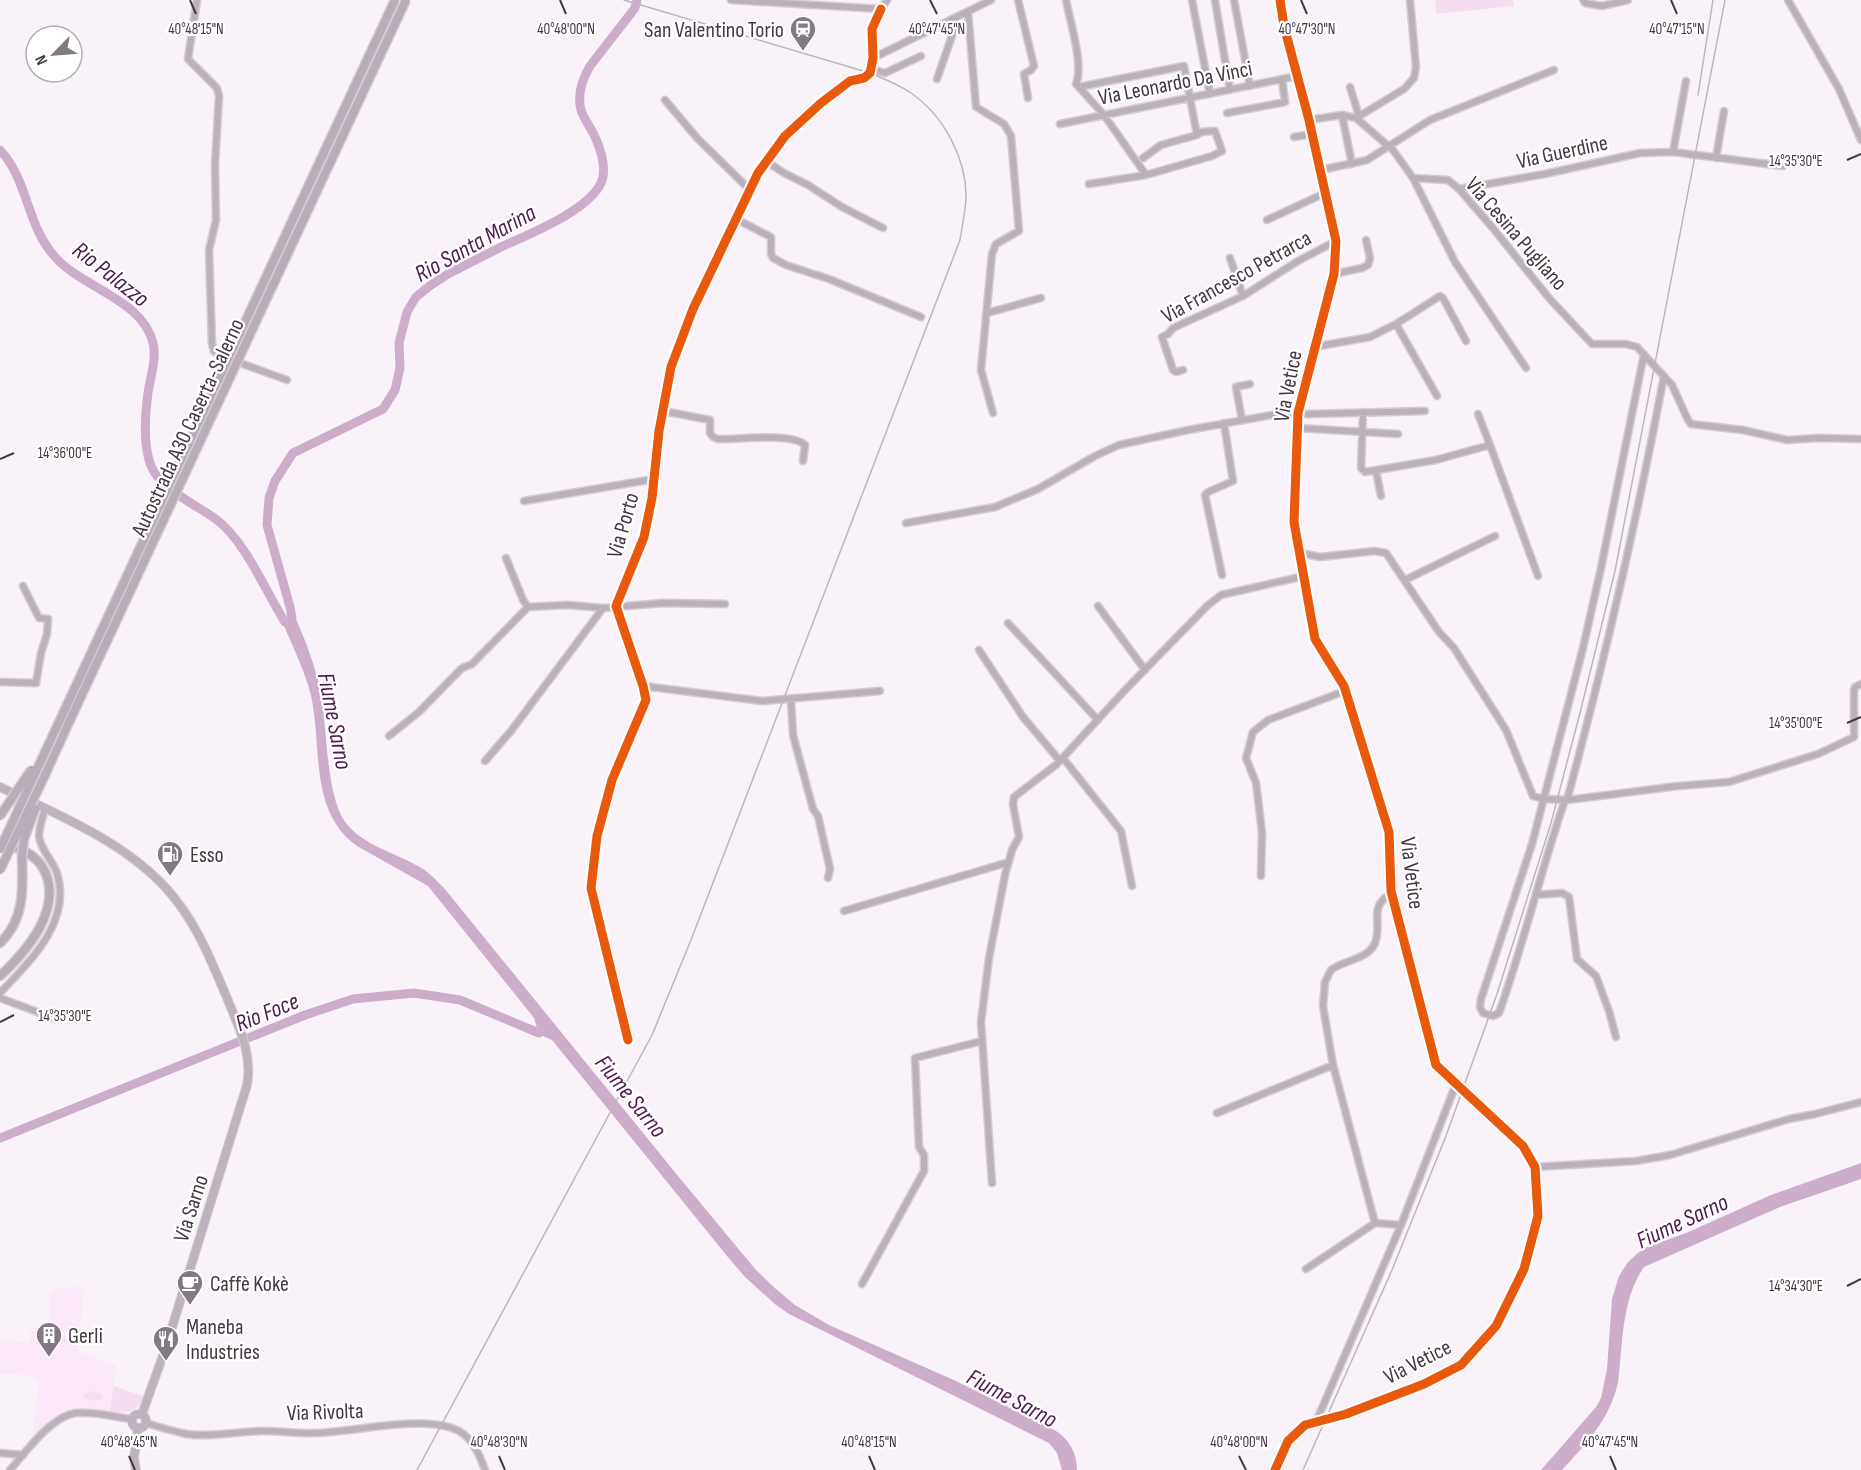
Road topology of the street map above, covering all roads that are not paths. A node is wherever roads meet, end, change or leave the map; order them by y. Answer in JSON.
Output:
{"nodes":[{"id":1,"x":197,"y":0,"type":"edge"},
{"id":2,"x":395,"y":0,"type":"edge"},
{"id":3,"x":406,"y":0,"type":"edge"},
{"id":4,"x":731,"y":0,"type":"edge"},
{"id":5,"x":887,"y":0,"type":"edge"},
{"id":6,"x":991,"y":0,"type":"edge"},
{"id":7,"x":1018,"y":0,"type":"edge"},
{"id":8,"x":1065,"y":0,"type":"edge"},
{"id":9,"x":1192,"y":0,"type":"edge"},
{"id":10,"x":1215,"y":0,"type":"edge"},
{"id":11,"x":1234,"y":0,"type":"edge"},
{"id":12,"x":1280,"y":0,"type":"edge"},
{"id":13,"x":1410,"y":0,"type":"edge"},
{"id":14,"x":1583,"y":0,"type":"edge"},
{"id":15,"x":1628,"y":0,"type":"edge"},
{"id":16,"x":1788,"y":0,"type":"edge"},
{"id":17,"x":788,"y":2,"type":"edge"},
{"id":18,"x":817,"y":3,"type":"edge"},
{"id":19,"x":881,"y":9,"type":"junction"},
{"id":20,"x":968,"y":12,"type":"junction"},
{"id":21,"x":955,"y":18,"type":"junction"},
{"id":22,"x":921,"y":56,"type":"dead end"},
{"id":23,"x":873,"y":58,"type":"junction"},
{"id":24,"x":1554,"y":70,"type":"dead end"},
{"id":25,"x":871,"y":71,"type":"junction"},
{"id":26,"x":1297,"y":76,"type":"junction"},
{"id":27,"x":937,"y":79,"type":"dead end"},
{"id":28,"x":1282,"y":80,"type":"junction"},
{"id":29,"x":1686,"y":81,"type":"dead end"},
{"id":30,"x":1250,"y":86,"type":"junction"},
{"id":31,"x":1079,"y":87,"type":"junction"},
{"id":32,"x":1350,"y":87,"type":"dead end"},
{"id":33,"x":1230,"y":90,"type":"junction"},
{"id":34,"x":1210,"y":94,"type":"junction"},
{"id":35,"x":1028,"y":98,"type":"dead end"},
{"id":36,"x":1190,"y":98,"type":"junction"},
{"id":37,"x":664,"y":100,"type":"dead end"},
{"id":38,"x":1724,"y":111,"type":"dead end"},
{"id":39,"x":1227,"y":113,"type":"dead end"},
{"id":40,"x":1104,"y":115,"type":"junction"},
{"id":41,"x":1342,"y":115,"type":"junction"},
{"id":42,"x":1358,"y":117,"type":"junction"},
{"id":43,"x":1309,"y":120,"type":"junction"},
{"id":44,"x":1060,"y":124,"type":"dead end"},
{"id":45,"x":1312,"y":134,"type":"junction"},
{"id":46,"x":1197,"y":135,"type":"junction"},
{"id":47,"x":1294,"y":137,"type":"dead end"},
{"id":48,"x":1861,"y":140,"type":"edge"},
{"id":49,"x":1389,"y":147,"type":"junction"},
{"id":50,"x":1673,"y":152,"type":"junction"},
{"id":51,"x":1143,"y":158,"type":"dead end"},
{"id":52,"x":1716,"y":158,"type":"junction"},
{"id":53,"x":766,"y":161,"type":"junction"},
{"id":54,"x":1352,"y":164,"type":"junction"},
{"id":55,"x":1783,"y":166,"type":"dead end"},
{"id":56,"x":1321,"y":170,"type":"junction"},
{"id":57,"x":1146,"y":175,"type":"junction"},
{"id":58,"x":1413,"y":178,"type":"junction"},
{"id":59,"x":1089,"y":184,"type":"dead end"},
{"id":60,"x":1459,"y":189,"type":"junction"},
{"id":61,"x":750,"y":190,"type":"junction"},
{"id":62,"x":1325,"y":193,"type":"junction"},
{"id":63,"x":736,"y":219,"type":"junction"},
{"id":64,"x":1267,"y":220,"type":"dead end"},
{"id":65,"x":883,"y":228,"type":"dead end"},
{"id":66,"x":1366,"y":240,"type":"dead end"},
{"id":67,"x":1336,"y":241,"type":"junction"},
{"id":68,"x":1230,"y":258,"type":"dead end"},
{"id":69,"x":1334,"y":274,"type":"junction"},
{"id":70,"x":1243,"y":296,"type":"junction"},
{"id":71,"x":1041,"y":298,"type":"dead end"},
{"id":72,"x":987,"y":313,"type":"junction"},
{"id":73,"x":921,"y":317,"type":"dead end"},
{"id":74,"x":1396,"y":324,"type":"junction"},
{"id":75,"x":1466,"y":341,"type":"dead end"},
{"id":76,"x":1314,"y":347,"type":"junction"},
{"id":77,"x":1644,"y":354,"type":"junction"},
{"id":78,"x":1526,"y":368,"type":"dead end"},
{"id":79,"x":1183,"y":370,"type":"dead end"},
{"id":80,"x":1664,"y":376,"type":"junction"},
{"id":81,"x":287,"y":380,"type":"dead end"},
{"id":82,"x":1250,"y":384,"type":"dead end"},
{"id":83,"x":1437,"y":396,"type":"dead end"},
{"id":84,"x":663,"y":411,"type":"junction"},
{"id":85,"x":1425,"y":411,"type":"dead end"},
{"id":86,"x":1363,"y":412,"type":"junction"},
{"id":87,"x":993,"y":413,"type":"dead end"},
{"id":88,"x":1298,"y":413,"type":"junction"},
{"id":89,"x":1478,"y":414,"type":"dead end"},
{"id":90,"x":1242,"y":420,"type":"junction"},
{"id":91,"x":1224,"y":423,"type":"junction"},
{"id":92,"x":1298,"y":428,"type":"junction"},
{"id":93,"x":1363,"y":430,"type":"junction"},
{"id":94,"x":1398,"y":434,"type":"dead end"},
{"id":95,"x":1861,"y":439,"type":"edge"},
{"id":96,"x":1490,"y":445,"type":"junction"},
{"id":97,"x":803,"y":461,"type":"dead end"},
{"id":98,"x":1376,"y":471,"type":"junction"},
{"id":99,"x":654,"y":479,"type":"junction"},
{"id":100,"x":1381,"y":496,"type":"dead end"},
{"id":101,"x":524,"y":501,"type":"dead end"},
{"id":102,"x":906,"y":523,"type":"dead end"},
{"id":103,"x":1495,"y":536,"type":"dead end"},
{"id":104,"x":1300,"y":552,"type":"junction"},
{"id":105,"x":506,"y":558,"type":"dead end"},
{"id":106,"x":1222,"y":575,"type":"dead end"},
{"id":107,"x":1304,"y":576,"type":"junction"},
{"id":108,"x":1538,"y":576,"type":"dead end"},
{"id":109,"x":1405,"y":580,"type":"junction"},
{"id":110,"x":23,"y":586,"type":"dead end"},
{"id":111,"x":725,"y":603,"type":"dead end"},
{"id":112,"x":616,"y":606,"type":"junction"},
{"id":113,"x":1098,"y":606,"type":"dead end"},
{"id":114,"x":528,"y":607,"type":"junction"},
{"id":115,"x":603,"y":608,"type":"junction"},
{"id":116,"x":1008,"y":623,"type":"dead end"},
{"id":117,"x":979,"y":650,"type":"dead end"},
{"id":118,"x":1145,"y":670,"type":"junction"},
{"id":119,"x":0,"y":682,"type":"edge"},
{"id":120,"x":1861,"y":684,"type":"edge"},
{"id":121,"x":643,"y":686,"type":"junction"},
{"id":122,"x":880,"y":691,"type":"dead end"},
{"id":123,"x":1345,"y":691,"type":"junction"},
{"id":124,"x":791,"y":700,"type":"junction"},
{"id":125,"x":1098,"y":720,"type":"junction"},
{"id":126,"x":55,"y":729,"type":"junction"},
{"id":127,"x":389,"y":736,"type":"dead end"},
{"id":128,"x":1061,"y":759,"type":"junction"},
{"id":129,"x":485,"y":761,"type":"dead end"},
{"id":130,"x":45,"y":775,"type":"junction"},
{"id":131,"x":0,"y":788,"type":"edge"},
{"id":132,"x":1544,"y":800,"type":"junction"},
{"id":133,"x":1566,"y":800,"type":"junction"},
{"id":134,"x":45,"y":808,"type":"junction"},
{"id":135,"x":0,"y":816,"type":"edge"},
{"id":136,"x":0,"y":847,"type":"edge"},
{"id":137,"x":1009,"y":862,"type":"junction"},
{"id":138,"x":0,"y":870,"type":"edge"},
{"id":139,"x":1261,"y":876,"type":"dead end"},
{"id":140,"x":828,"y":878,"type":"dead end"},
{"id":141,"x":1132,"y":886,"type":"dead end"},
{"id":142,"x":1392,"y":893,"type":"junction"},
{"id":143,"x":1536,"y":895,"type":"junction"},
{"id":144,"x":844,"y":911,"type":"dead end"},
{"id":145,"x":0,"y":943,"type":"edge"},
{"id":146,"x":0,"y":976,"type":"edge"},
{"id":147,"x":0,"y":993,"type":"edge"},
{"id":148,"x":0,"y":998,"type":"edge"},
{"id":149,"x":56,"y":1019,"type":"dead end"},
{"id":150,"x":1616,"y":1037,"type":"dead end"},
{"id":151,"x":628,"y":1040,"type":"dead end"},
{"id":152,"x":982,"y":1041,"type":"junction"},
{"id":153,"x":1333,"y":1065,"type":"junction"},
{"id":154,"x":1456,"y":1084,"type":"junction"},
{"id":155,"x":1861,"y":1102,"type":"edge"},
{"id":156,"x":1217,"y":1113,"type":"dead end"},
{"id":157,"x":1535,"y":1167,"type":"junction"},
{"id":158,"x":992,"y":1183,"type":"dead end"},
{"id":159,"x":1375,"y":1223,"type":"junction"},
{"id":160,"x":1401,"y":1225,"type":"junction"},
{"id":161,"x":1306,"y":1269,"type":"dead end"},
{"id":162,"x":862,"y":1284,"type":"dead end"},
{"id":163,"x":142,"y":1414,"type":"junction"},
{"id":164,"x":132,"y":1419,"type":"junction"},
{"id":165,"x":1316,"y":1422,"type":"junction"},
{"id":166,"x":146,"y":1423,"type":"junction"},
{"id":167,"x":138,"y":1428,"type":"junction"},
{"id":168,"x":0,"y":1453,"type":"edge"},
{"id":169,"x":23,"y":1455,"type":"junction"},
{"id":170,"x":10,"y":1470,"type":"edge"},
{"id":171,"x":136,"y":1470,"type":"edge"},
{"id":172,"x":485,"y":1470,"type":"edge"},
{"id":173,"x":1275,"y":1470,"type":"edge"}],
"edges":[{"from":1,"to":81,"type":"street"},
{"from":2,"to":126,"type":"highway","name":"Autostrada A30 Caserta-Salerno","bridge":true},
{"from":3,"to":130,"type":"highway","name":"Autostrada A30 Caserta-Salerno","bridge":true},
{"from":4,"to":17,"type":"street"},
{"from":5,"to":19,"type":"street"},
{"from":6,"to":20,"type":"street"},
{"from":7,"to":35,"type":"street"},
{"from":8,"to":31,"type":"street"},
{"from":9,"to":34,"type":"street"},
{"from":10,"to":33,"type":"street"},
{"from":11,"to":30,"type":"street"},
{"from":12,"to":26,"type":"street","name":"Via Vetice"},
{"from":13,"to":42,"type":"street"},
{"from":14,"to":15,"type":"street"},
{"from":16,"to":48,"type":"street"},
{"from":17,"to":18,"type":"street"},
{"from":18,"to":19,"type":"street"},
{"from":19,"to":23,"type":"street"},
{"from":20,"to":21,"type":"street"},
{"from":20,"to":72,"type":"street"},
{"from":21,"to":23,"type":"street"},
{"from":21,"to":27,"type":"street"},
{"from":22,"to":25,"type":"street"},
{"from":23,"to":25,"type":"street"},
{"from":24,"to":49,"type":"street"},
{"from":25,"to":53,"type":"street","name":"Via Porto"},
{"from":26,"to":28,"type":"street","name":"Via Leonardo Da Vinci"},
{"from":26,"to":43,"type":"street","name":"Via Vetice"},
{"from":28,"to":30,"type":"street","name":"Via Leonardo Da Vinci"},
{"from":28,"to":39,"type":"street"},
{"from":29,"to":50,"type":"street"},
{"from":30,"to":33,"type":"street","name":"Via Leonardo Da Vinci"},
{"from":31,"to":36,"type":"street"},
{"from":31,"to":40,"type":"street"},
{"from":32,"to":42,"type":"street"},
{"from":33,"to":34,"type":"street","name":"Via Leonardo Da Vinci"},
{"from":34,"to":36,"type":"street","name":"Via Leonardo Da Vinci"},
{"from":36,"to":40,"type":"street","name":"Via Leonardo Da Vinci"},
{"from":36,"to":46,"type":"street"},
{"from":37,"to":61,"type":"street"},
{"from":38,"to":52,"type":"street"},
{"from":40,"to":44,"type":"street","name":"Via Leonardo Da Vinci"},
{"from":40,"to":57,"type":"street"},
{"from":41,"to":42,"type":"street"},
{"from":41,"to":43,"type":"street"},
{"from":41,"to":54,"type":"street"},
{"from":42,"to":49,"type":"street"},
{"from":43,"to":45,"type":"street","name":"Via Vetice"},
{"from":45,"to":47,"type":"street"},
{"from":45,"to":56,"type":"street","name":"Via Vetice"},
{"from":46,"to":51,"type":"street"},
{"from":46,"to":57,"type":"street"},
{"from":49,"to":54,"type":"street"},
{"from":49,"to":58,"type":"street"},
{"from":50,"to":52,"type":"street","name":"Via Guerdine"},
{"from":50,"to":60,"type":"street","name":"Via Guerdine"},
{"from":52,"to":55,"type":"street","name":"Via Guerdine"},
{"from":53,"to":61,"type":"street","name":"Via Porto"},
{"from":53,"to":65,"type":"street"},
{"from":54,"to":56,"type":"street"},
{"from":56,"to":62,"type":"street","name":"Via Vetice"},
{"from":57,"to":59,"type":"street"},
{"from":58,"to":60,"type":"street","name":"Via Cesina Pugliano"},
{"from":58,"to":78,"type":"street"},
{"from":60,"to":77,"type":"street","name":"Via Cesina Pugliano"},
{"from":61,"to":63,"type":"street","name":"Via Porto"},
{"from":62,"to":64,"type":"street"},
{"from":62,"to":67,"type":"street","name":"Via Vetice"},
{"from":63,"to":73,"type":"street"},
{"from":63,"to":84,"type":"street","name":"Via Porto"},
{"from":66,"to":69,"type":"street"},
{"from":67,"to":69,"type":"street","name":"Via Vetice"},
{"from":67,"to":70,"type":"street","name":"Via Francesco Petrarca"},
{"from":68,"to":70,"type":"street"},
{"from":69,"to":76,"type":"street","name":"Via Vetice"},
{"from":70,"to":79,"type":"street","name":"Via Francesco Petrarca"},
{"from":71,"to":72,"type":"street"},
{"from":72,"to":87,"type":"street"},
{"from":74,"to":75,"type":"street"},
{"from":74,"to":76,"type":"street"},
{"from":74,"to":83,"type":"street"},
{"from":76,"to":88,"type":"street","name":"Via Vetice"},
{"from":77,"to":80,"type":"street"},
{"from":77,"to":132,"type":"street"},
{"from":80,"to":95,"type":"street"},
{"from":80,"to":133,"type":"street"},
{"from":82,"to":90,"type":"street"},
{"from":84,"to":97,"type":"street"},
{"from":84,"to":99,"type":"street","name":"Via Porto"},
{"from":85,"to":86,"type":"street"},
{"from":86,"to":88,"type":"street"},
{"from":86,"to":93,"type":"street"},
{"from":88,"to":90,"type":"street"},
{"from":88,"to":92,"type":"street","name":"Via Vetice"},
{"from":89,"to":96,"type":"street"},
{"from":90,"to":91,"type":"street"},
{"from":91,"to":102,"type":"street"},
{"from":91,"to":106,"type":"street"},
{"from":92,"to":93,"type":"street"},
{"from":92,"to":104,"type":"street","name":"Via Vetice"},
{"from":93,"to":94,"type":"street"},
{"from":93,"to":98,"type":"street"},
{"from":96,"to":98,"type":"street"},
{"from":96,"to":108,"type":"street"},
{"from":98,"to":100,"type":"street"},
{"from":99,"to":101,"type":"street"},
{"from":99,"to":112,"type":"street","name":"Via Porto"},
{"from":103,"to":109,"type":"street"},
{"from":104,"to":107,"type":"street","name":"Via Vetice"},
{"from":104,"to":109,"type":"street"},
{"from":105,"to":114,"type":"street"},
{"from":107,"to":118,"type":"street"},
{"from":107,"to":123,"type":"street","name":"Via Vetice"},
{"from":109,"to":132,"type":"street"},
{"from":110,"to":119,"type":"street"},
{"from":111,"to":112,"type":"street"},
{"from":112,"to":115,"type":"street"},
{"from":112,"to":121,"type":"street"},
{"from":113,"to":118,"type":"street"},
{"from":114,"to":115,"type":"street"},
{"from":114,"to":127,"type":"street"},
{"from":115,"to":129,"type":"street"},
{"from":116,"to":125,"type":"street"},
{"from":117,"to":128,"type":"street"},
{"from":118,"to":125,"type":"street"},
{"from":120,"to":133,"type":"street"},
{"from":121,"to":124,"type":"street"},
{"from":121,"to":151,"type":"street"},
{"from":122,"to":124,"type":"street"},
{"from":123,"to":139,"type":"street"},
{"from":123,"to":142,"type":"street","name":"Via Vetice"},
{"from":124,"to":140,"type":"street"},
{"from":125,"to":128,"type":"street"},
{"from":126,"to":135,"type":"highway","bridge":true},
{"from":126,"to":136,"type":"highway","name":"Autostrada A30 Caserta-Salerno","bridge":true},
{"from":128,"to":137,"type":"street"},
{"from":128,"to":141,"type":"street"},
{"from":130,"to":138,"type":"highway","name":"Autostrada A30 Caserta-Salerno","bridge":true},
{"from":130,"to":145,"type":"highway","bridge":true},
{"from":131,"to":134,"type":"main road","name":"Via Sarno"},
{"from":132,"to":133,"type":"street"},
{"from":132,"to":143,"type":"street"},
{"from":133,"to":143,"type":"street"},
{"from":134,"to":147,"type":"street"},
{"from":134,"to":163,"type":"main road","name":"Via Sarno"},
{"from":136,"to":146,"type":"highway"},
{"from":137,"to":144,"type":"street"},
{"from":137,"to":152,"type":"street"},
{"from":142,"to":153,"type":"street"},
{"from":142,"to":154,"type":"street","name":"Via Vetice"},
{"from":143,"to":150,"type":"street"},
{"from":148,"to":149,"type":"street"},
{"from":152,"to":158,"type":"street"},
{"from":152,"to":162,"type":"street"},
{"from":153,"to":156,"type":"street"},
{"from":153,"to":159,"type":"street"},
{"from":154,"to":157,"type":"street","name":"Via Vetice"},
{"from":154,"to":160,"type":"street"},
{"from":155,"to":157,"type":"street"},
{"from":157,"to":165,"type":"street","name":"Via Vetice"},
{"from":159,"to":160,"type":"street"},
{"from":159,"to":161,"type":"street"},
{"from":160,"to":165,"type":"street"},
{"from":163,"to":164,"type":"main road"},
{"from":163,"to":166,"type":"main road"},
{"from":164,"to":167,"type":"main road"},
{"from":164,"to":169,"type":"street"},
{"from":165,"to":173,"type":"street","name":"Via Vetice"},
{"from":166,"to":167,"type":"main road"},
{"from":166,"to":172,"type":"street","name":"Via Rivolta"},
{"from":167,"to":171,"type":"main road"},
{"from":168,"to":169,"type":"street"},
{"from":169,"to":170,"type":"street"}]}
